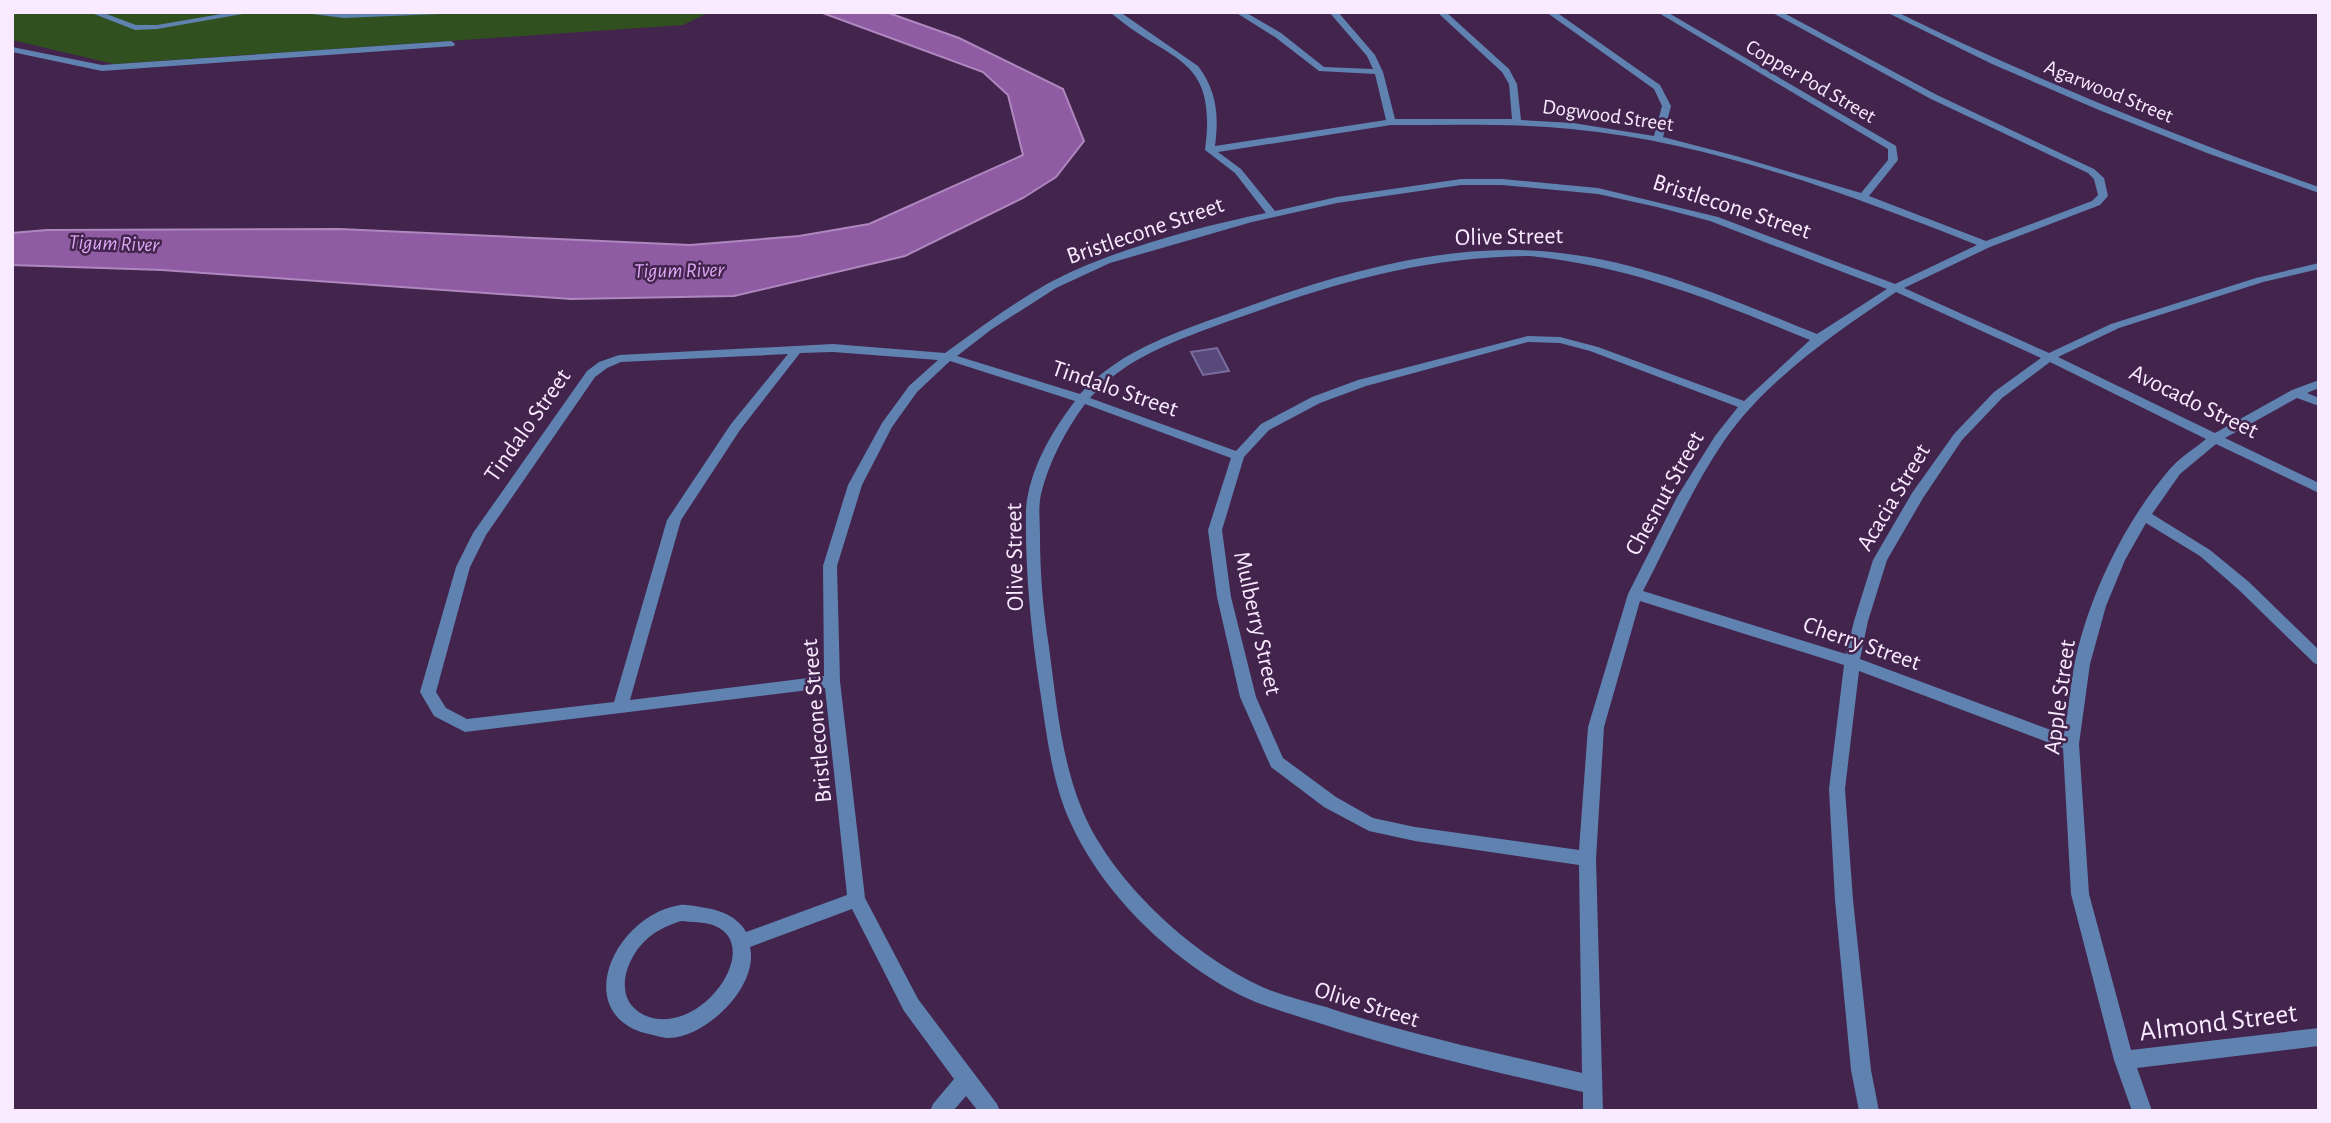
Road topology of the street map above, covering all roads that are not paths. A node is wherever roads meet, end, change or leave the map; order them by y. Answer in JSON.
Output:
{"nodes":[{"id":1,"x":95,"y":12,"type":"edge"},
{"id":2,"x":247,"y":12,"type":"edge"},
{"id":3,"x":300,"y":12,"type":"edge"},
{"id":4,"x":439,"y":12,"type":"edge"},
{"id":5,"x":1114,"y":12,"type":"edge"},
{"id":6,"x":1239,"y":12,"type":"edge"},
{"id":7,"x":1333,"y":12,"type":"edge"},
{"id":8,"x":1441,"y":12,"type":"edge"},
{"id":9,"x":1550,"y":12,"type":"edge"},
{"id":10,"x":1661,"y":12,"type":"edge"},
{"id":11,"x":1775,"y":12,"type":"edge"},
{"id":12,"x":1890,"y":12,"type":"edge"},
{"id":13,"x":451,"y":44,"type":"dead end"},
{"id":14,"x":12,"y":49,"type":"edge"},
{"id":15,"x":1379,"y":72,"type":"junction"},
{"id":16,"x":1391,"y":122,"type":"junction"},
{"id":17,"x":1517,"y":122,"type":"junction"},
{"id":18,"x":1658,"y":139,"type":"junction"},
{"id":19,"x":1210,"y":150,"type":"junction"},
{"id":20,"x":2319,"y":190,"type":"edge"},
{"id":21,"x":1863,"y":197,"type":"junction"},
{"id":22,"x":1272,"y":214,"type":"junction"},
{"id":23,"x":1986,"y":244,"type":"junction"},
{"id":24,"x":2319,"y":265,"type":"edge"},
{"id":25,"x":1895,"y":288,"type":"junction"},
{"id":26,"x":1818,"y":339,"type":"junction"},
{"id":27,"x":796,"y":351,"type":"junction"},
{"id":28,"x":948,"y":357,"type":"junction"},
{"id":29,"x":2049,"y":357,"type":"junction"},
{"id":30,"x":2319,"y":384,"type":"edge"},
{"id":31,"x":2296,"y":393,"type":"junction"},
{"id":32,"x":1082,"y":399,"type":"junction"},
{"id":33,"x":2319,"y":402,"type":"edge"},
{"id":34,"x":1746,"y":405,"type":"junction"},
{"id":35,"x":2217,"y":437,"type":"junction"},
{"id":36,"x":1238,"y":456,"type":"junction"},
{"id":37,"x":2319,"y":489,"type":"edge"},
{"id":38,"x":2144,"y":515,"type":"junction"},
{"id":39,"x":1635,"y":594,"type":"junction"},
{"id":40,"x":2319,"y":659,"type":"edge"},
{"id":41,"x":1852,"y":662,"type":"junction"},
{"id":42,"x":832,"y":681,"type":"junction"},
{"id":43,"x":620,"y":708,"type":"junction"},
{"id":44,"x":2071,"y":744,"type":"junction"},
{"id":45,"x":1587,"y":859,"type":"junction"},
{"id":46,"x":856,"y":899,"type":"junction"},
{"id":47,"x":741,"y":942,"type":"junction"},
{"id":48,"x":2319,"y":1037,"type":"edge"},
{"id":49,"x":2124,"y":1060,"type":"junction"},
{"id":50,"x":966,"y":1081,"type":"junction"},
{"id":51,"x":1591,"y":1084,"type":"junction"},
{"id":52,"x":940,"y":1111,"type":"edge"},
{"id":53,"x":990,"y":1111,"type":"edge"},
{"id":54,"x":1593,"y":1111,"type":"edge"},
{"id":55,"x":1869,"y":1111,"type":"edge"},
{"id":56,"x":2142,"y":1111,"type":"edge"}],
"edges":[{"from":1,"to":2,"type":"street"},
{"from":3,"to":4,"type":"street"},
{"from":5,"to":19,"type":"street"},
{"from":6,"to":15,"type":"street"},
{"from":7,"to":15,"type":"street"},
{"from":8,"to":17,"type":"street"},
{"from":9,"to":18,"type":"street"},
{"from":10,"to":21,"type":"street","name":"Copper Pod Street"},
{"from":11,"to":23,"type":"street","name":"Chesnut Street"},
{"from":12,"to":20,"type":"street","name":"Agarwood Street"},
{"from":13,"to":14,"type":"street"},
{"from":15,"to":16,"type":"street"},
{"from":16,"to":17,"type":"street","name":"Dogwood Street"},
{"from":16,"to":19,"type":"street","name":"Dogwood Street"},
{"from":17,"to":18,"type":"street","name":"Dogwood Street"},
{"from":18,"to":21,"type":"street","name":"Dogwood Street"},
{"from":19,"to":22,"type":"street"},
{"from":21,"to":23,"type":"street","name":"Dogwood Street"},
{"from":22,"to":25,"type":"street","name":"Bristlecone Street"},
{"from":22,"to":28,"type":"street","name":"Bristlecone Street"},
{"from":23,"to":25,"type":"street","name":"Chesnut Street"},
{"from":24,"to":29,"type":"street","name":"Acacia Street"},
{"from":25,"to":26,"type":"street","name":"Chesnut Street"},
{"from":25,"to":29,"type":"street","name":"Bristlecone Street"},
{"from":26,"to":32,"type":"street","name":"Olive Street"},
{"from":26,"to":34,"type":"street","name":"Chesnut Street"},
{"from":27,"to":28,"type":"street","name":"Tindalo Street"},
{"from":27,"to":43,"type":"street"},
{"from":27,"to":43,"type":"street","name":"Tindalo Street"},
{"from":28,"to":32,"type":"street","name":"Tindalo Street"},
{"from":28,"to":42,"type":"street","name":"Bristlecone Street"},
{"from":29,"to":35,"type":"street","name":"Avocado Street"},
{"from":29,"to":41,"type":"street","name":"Acacia Street"},
{"from":30,"to":31,"type":"street","name":"Apple Street"},
{"from":31,"to":33,"type":"street"},
{"from":31,"to":35,"type":"street","name":"Apple Street"},
{"from":32,"to":36,"type":"street","name":"Tindalo Street"},
{"from":32,"to":51,"type":"street","name":"Olive Street"},
{"from":34,"to":36,"type":"street","name":"Mulberry Street"},
{"from":34,"to":39,"type":"street","name":"Chesnut Street"},
{"from":35,"to":37,"type":"street","name":"Avocado Street"},
{"from":35,"to":38,"type":"street","name":"Apple Street"},
{"from":36,"to":45,"type":"street","name":"Mulberry Street"},
{"from":38,"to":40,"type":"street"},
{"from":38,"to":44,"type":"street","name":"Apple Street"},
{"from":39,"to":41,"type":"street","name":"Cherry Street"},
{"from":39,"to":45,"type":"street","name":"Chesnut Street"},
{"from":41,"to":44,"type":"street","name":"Cherry Street"},
{"from":41,"to":55,"type":"street","name":"Acacia Street"},
{"from":42,"to":43,"type":"street","name":"Tindalo Street"},
{"from":42,"to":46,"type":"street","name":"Bristlecone Street"},
{"from":44,"to":49,"type":"street","name":"Apple Street"},
{"from":45,"to":51,"type":"street","name":"Chesnut Street"},
{"from":46,"to":47,"type":"street"},
{"from":46,"to":50,"type":"street","name":"Bristlecone Street"},
{"from":47,"to":47,"type":"street"},
{"from":48,"to":49,"type":"street","name":"Almond Street"},
{"from":49,"to":56,"type":"street","name":"Apple Street"},
{"from":50,"to":52,"type":"street"},
{"from":50,"to":53,"type":"street","name":"Bristlecone Street"},
{"from":51,"to":54,"type":"street","name":"Chesnut Street"}]}
